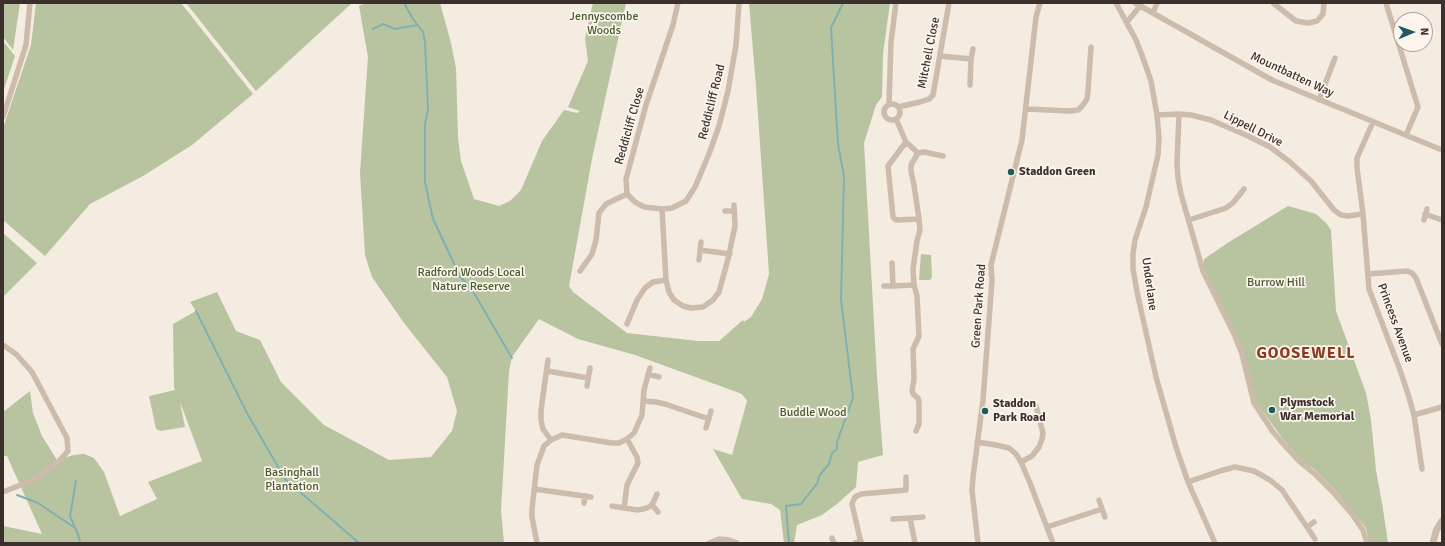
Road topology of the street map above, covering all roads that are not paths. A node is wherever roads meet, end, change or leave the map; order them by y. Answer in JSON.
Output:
{"nodes":[{"id":1,"x":30,"y":3,"type":"edge"},
{"id":2,"x":678,"y":3,"type":"edge"},
{"id":3,"x":739,"y":3,"type":"edge"},
{"id":4,"x":896,"y":3,"type":"edge"},
{"id":5,"x":949,"y":3,"type":"edge"},
{"id":6,"x":1040,"y":3,"type":"edge"},
{"id":7,"x":1116,"y":3,"type":"edge"},
{"id":8,"x":1157,"y":3,"type":"edge"},
{"id":9,"x":1273,"y":3,"type":"edge"},
{"id":10,"x":1324,"y":3,"type":"edge"},
{"id":11,"x":1386,"y":3,"type":"edge"},
{"id":12,"x":1137,"y":4,"type":"edge"},
{"id":13,"x":1153,"y":13,"type":"junction"},
{"id":14,"x":1127,"y":22,"type":"junction"},
{"id":15,"x":1091,"y":47,"type":"dead end"},
{"id":16,"x":973,"y":49,"type":"dead end"},
{"id":17,"x":940,"y":56,"type":"junction"},
{"id":18,"x":1090,"y":58,"type":"junction"},
{"id":19,"x":1098,"y":58,"type":"dead end"},
{"id":20,"x":1335,"y":58,"type":"dead end"},
{"id":21,"x":971,"y":59,"type":"junction"},
{"id":22,"x":1332,"y":65,"type":"junction"},
{"id":23,"x":1339,"y":67,"type":"dead end"},
{"id":24,"x":970,"y":85,"type":"dead end"},
{"id":25,"x":1319,"y":100,"type":"junction"},
{"id":26,"x":890,"y":104,"type":"junction"},
{"id":27,"x":898,"y":107,"type":"junction"},
{"id":28,"x":1026,"y":109,"type":"junction"},
{"id":29,"x":1179,"y":114,"type":"junction"},
{"id":30,"x":1157,"y":115,"type":"junction"},
{"id":31,"x":3,"y":117,"type":"edge"},
{"id":32,"x":896,"y":119,"type":"junction"},
{"id":33,"x":1373,"y":122,"type":"junction"},
{"id":34,"x":1406,"y":135,"type":"junction"},
{"id":35,"x":906,"y":142,"type":"junction"},
{"id":36,"x":1442,"y":150,"type":"edge"},
{"id":37,"x":918,"y":153,"type":"junction"},
{"id":38,"x":943,"y":156,"type":"dead end"},
{"id":39,"x":1244,"y":189,"type":"dead end"},
{"id":40,"x":627,"y":194,"type":"junction"},
{"id":41,"x":662,"y":209,"type":"junction"},
{"id":42,"x":725,"y":211,"type":"dead end"},
{"id":43,"x":1363,"y":214,"type":"junction"},
{"id":44,"x":1425,"y":215,"type":"dead end"},
{"id":45,"x":919,"y":219,"type":"junction"},
{"id":46,"x":1189,"y":220,"type":"junction"},
{"id":47,"x":1442,"y":220,"type":"edge"},
{"id":48,"x":701,"y":242,"type":"dead end"},
{"id":49,"x":700,"y":250,"type":"junction"},
{"id":50,"x":730,"y":254,"type":"junction"},
{"id":51,"x":699,"y":260,"type":"dead end"},
{"id":52,"x":892,"y":263,"type":"dead end"},
{"id":53,"x":580,"y":271,"type":"dead end"},
{"id":54,"x":1368,"y":274,"type":"junction"},
{"id":55,"x":666,"y":280,"type":"junction"},
{"id":56,"x":914,"y":285,"type":"junction"},
{"id":57,"x":884,"y":286,"type":"dead end"},
{"id":58,"x":894,"y":286,"type":"junction"},
{"id":59,"x":631,"y":313,"type":"junction"},
{"id":60,"x":639,"y":313,"type":"dead end"},
{"id":61,"x":628,"y":324,"type":"dead end"},
{"id":62,"x":1442,"y":344,"type":"edge"},
{"id":63,"x":3,"y":345,"type":"edge"},
{"id":64,"x":548,"y":360,"type":"dead end"},
{"id":65,"x":590,"y":368,"type":"dead end"},
{"id":66,"x":547,"y":371,"type":"junction"},
{"id":67,"x":658,"y":376,"type":"dead end"},
{"id":68,"x":588,"y":378,"type":"junction"},
{"id":69,"x":587,"y":386,"type":"dead end"},
{"id":70,"x":644,"y":401,"type":"junction"},
{"id":71,"x":1036,"y":406,"type":"dead end"},
{"id":72,"x":1442,"y":407,"type":"edge"},
{"id":73,"x":711,"y":411,"type":"dead end"},
{"id":74,"x":1414,"y":416,"type":"junction"},
{"id":75,"x":709,"y":419,"type":"junction"},
{"id":76,"x":706,"y":428,"type":"dead end"},
{"id":77,"x":916,"y":431,"type":"dead end"},
{"id":78,"x":627,"y":439,"type":"junction"},
{"id":79,"x":551,"y":440,"type":"junction"},
{"id":80,"x":977,"y":442,"type":"junction"},
{"id":81,"x":1021,"y":462,"type":"junction"},
{"id":82,"x":1422,"y":469,"type":"dead end"},
{"id":83,"x":906,"y":477,"type":"dead end"},
{"id":84,"x":1188,"y":482,"type":"junction"},
{"id":85,"x":534,"y":489,"type":"junction"},
{"id":86,"x":3,"y":492,"type":"edge"},
{"id":87,"x":657,"y":494,"type":"dead end"},
{"id":88,"x":585,"y":496,"type":"junction"},
{"id":89,"x":591,"y":497,"type":"dead end"},
{"id":90,"x":1099,"y":500,"type":"dead end"},
{"id":91,"x":584,"y":503,"type":"dead end"},
{"id":92,"x":652,"y":504,"type":"junction"},
{"id":93,"x":612,"y":506,"type":"dead end"},
{"id":94,"x":624,"y":508,"type":"junction"},
{"id":95,"x":1102,"y":508,"type":"junction"},
{"id":96,"x":658,"y":512,"type":"dead end"},
{"id":97,"x":923,"y":517,"type":"dead end"},
{"id":98,"x":1105,"y":517,"type":"dead end"},
{"id":99,"x":910,"y":518,"type":"junction"},
{"id":100,"x":893,"y":519,"type":"dead end"},
{"id":101,"x":1442,"y":521,"type":"edge"},
{"id":102,"x":1314,"y":522,"type":"dead end"},
{"id":103,"x":1047,"y":527,"type":"junction"},
{"id":104,"x":1307,"y":527,"type":"junction"},
{"id":105,"x":1314,"y":539,"type":"dead end"},
{"id":106,"x":861,"y":542,"type":"edge"},
{"id":107,"x":537,"y":543,"type":"edge"},
{"id":108,"x":710,"y":543,"type":"edge"},
{"id":109,"x":737,"y":543,"type":"edge"},
{"id":110,"x":855,"y":543,"type":"edge"},
{"id":111,"x":915,"y":543,"type":"edge"},
{"id":112,"x":978,"y":543,"type":"edge"},
{"id":113,"x":1053,"y":543,"type":"edge"},
{"id":114,"x":1215,"y":543,"type":"edge"},
{"id":115,"x":1367,"y":543,"type":"edge"},
{"id":116,"x":1433,"y":543,"type":"edge"}],
"edges":[{"from":1,"to":31,"type":"street"},
{"from":2,"to":40,"type":"street","name":"Reddicliff Close"},
{"from":3,"to":41,"type":"street","name":"Reddicliff Road"},
{"from":4,"to":26,"type":"street"},
{"from":5,"to":17,"type":"street","name":"Mitchell Close"},
{"from":6,"to":28,"type":"street","name":"Green Park Road"},
{"from":7,"to":14,"type":"street","name":"Underlane"},
{"from":8,"to":13,"type":"street"},
{"from":9,"to":10,"type":"street"},
{"from":11,"to":34,"type":"street"},
{"from":12,"to":13,"type":"street","name":"Mountbatten Way"},
{"from":12,"to":14,"type":"street","name":"Mountbatten Way"},
{"from":13,"to":25,"type":"street","name":"Mountbatten Way"},
{"from":14,"to":30,"type":"street","name":"Underlane"},
{"from":15,"to":18,"type":"street"},
{"from":16,"to":21,"type":"street"},
{"from":17,"to":21,"type":"street"},
{"from":17,"to":27,"type":"street","name":"Mitchell Close"},
{"from":18,"to":19,"type":"street"},
{"from":18,"to":28,"type":"street"},
{"from":20,"to":22,"type":"street"},
{"from":21,"to":24,"type":"street"},
{"from":22,"to":23,"type":"street"},
{"from":22,"to":25,"type":"street"},
{"from":25,"to":33,"type":"street","name":"Mountbatten Way"},
{"from":26,"to":27,"type":"street"},
{"from":26,"to":32,"type":"street"},
{"from":27,"to":32,"type":"street"},
{"from":28,"to":80,"type":"street","name":"Green Park Road"},
{"from":29,"to":30,"type":"street","name":"Lippell Drive"},
{"from":29,"to":43,"type":"street","name":"Lippell Drive"},
{"from":29,"to":46,"type":"street"},
{"from":30,"to":84,"type":"street","name":"Underlane"},
{"from":32,"to":35,"type":"street"},
{"from":33,"to":34,"type":"street","name":"Mountbatten Way"},
{"from":33,"to":43,"type":"street","name":"Princess Avenue"},
{"from":34,"to":36,"type":"street","name":"Mountbatten Way"},
{"from":35,"to":37,"type":"street"},
{"from":35,"to":45,"type":"street"},
{"from":37,"to":38,"type":"street"},
{"from":37,"to":45,"type":"street"},
{"from":39,"to":46,"type":"street"},
{"from":40,"to":41,"type":"street"},
{"from":40,"to":53,"type":"street"},
{"from":41,"to":55,"type":"street"},
{"from":42,"to":50,"type":"street"},
{"from":43,"to":54,"type":"street","name":"Princess Avenue"},
{"from":44,"to":47,"type":"street"},
{"from":45,"to":56,"type":"street"},
{"from":46,"to":115,"type":"street"},
{"from":48,"to":49,"type":"street"},
{"from":49,"to":50,"type":"street"},
{"from":49,"to":51,"type":"street"},
{"from":50,"to":55,"type":"street"},
{"from":52,"to":58,"type":"street"},
{"from":54,"to":62,"type":"street"},
{"from":54,"to":74,"type":"street","name":"Princess Avenue"},
{"from":55,"to":59,"type":"street"},
{"from":56,"to":58,"type":"street"},
{"from":56,"to":77,"type":"street"},
{"from":57,"to":58,"type":"street"},
{"from":59,"to":60,"type":"street"},
{"from":59,"to":61,"type":"street"},
{"from":63,"to":86,"type":"street"},
{"from":64,"to":66,"type":"street"},
{"from":65,"to":68,"type":"street"},
{"from":66,"to":68,"type":"street"},
{"from":66,"to":79,"type":"street"},
{"from":67,"to":70,"type":"street"},
{"from":68,"to":69,"type":"street"},
{"from":70,"to":75,"type":"street"},
{"from":70,"to":78,"type":"street"},
{"from":71,"to":81,"type":"street"},
{"from":72,"to":74,"type":"street"},
{"from":73,"to":75,"type":"street"},
{"from":74,"to":82,"type":"street","name":"Princess Avenue"},
{"from":75,"to":76,"type":"street"},
{"from":78,"to":79,"type":"street"},
{"from":78,"to":94,"type":"street"},
{"from":79,"to":85,"type":"street"},
{"from":80,"to":81,"type":"street"},
{"from":80,"to":112,"type":"street","name":"Green Park Road"},
{"from":81,"to":103,"type":"street"},
{"from":83,"to":106,"type":"street"},
{"from":84,"to":104,"type":"street"},
{"from":84,"to":114,"type":"street","name":"Underlane"},
{"from":85,"to":88,"type":"street"},
{"from":85,"to":107,"type":"street"},
{"from":87,"to":92,"type":"street"},
{"from":88,"to":89,"type":"street"},
{"from":88,"to":91,"type":"street"},
{"from":90,"to":95,"type":"street"},
{"from":92,"to":94,"type":"street"},
{"from":92,"to":96,"type":"street"},
{"from":93,"to":94,"type":"street"},
{"from":95,"to":98,"type":"street"},
{"from":95,"to":103,"type":"street"},
{"from":97,"to":99,"type":"street"},
{"from":99,"to":100,"type":"street"},
{"from":99,"to":111,"type":"street"},
{"from":101,"to":116,"type":"street"},
{"from":102,"to":104,"type":"street"},
{"from":103,"to":113,"type":"street"},
{"from":104,"to":105,"type":"street"},
{"from":106,"to":110,"type":"street"},
{"from":108,"to":109,"type":"street"}]}
